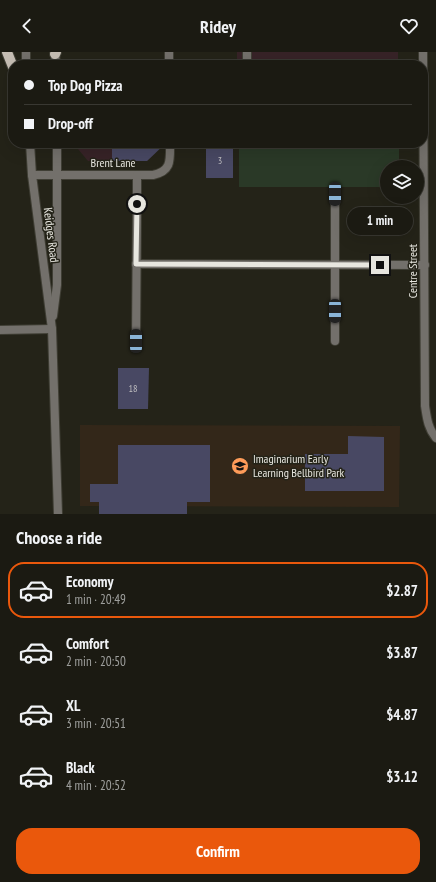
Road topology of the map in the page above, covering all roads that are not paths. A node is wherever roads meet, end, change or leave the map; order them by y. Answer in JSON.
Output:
{"nodes":[{"id":1,"x":30,"y":148,"type":"edge"},
{"id":2,"x":57,"y":148,"type":"edge"},
{"id":3,"x":170,"y":148,"type":"edge"},
{"id":4,"x":424,"y":148,"type":"edge"},
{"id":5,"x":32,"y":175,"type":"junction"},
{"id":6,"x":137,"y":175,"type":"junction"},
{"id":7,"x":57,"y":176,"type":"junction"},
{"id":8,"x":335,"y":194,"type":"dead end"},
{"id":9,"x":136,"y":264,"type":"junction"},
{"id":10,"x":335,"y":265,"type":"junction"},
{"id":11,"x":425,"y":265,"type":"junction"},
{"id":12,"x":52,"y":329,"type":"junction"},
{"id":13,"x":0,"y":330,"type":"edge"},
{"id":14,"x":136,"y":341,"type":"dead end"},
{"id":15,"x":335,"y":341,"type":"dead end"},
{"id":16,"x":436,"y":438,"type":"edge"},
{"id":17,"x":58,"y":514,"type":"edge"}],
"edges":[{"from":1,"to":5,"type":"street","name":"Keidges Road"},
{"from":2,"to":7,"type":"street","name":"Keidges Road"},
{"from":3,"to":6,"type":"street","name":"Brent Lane"},
{"from":4,"to":11,"type":"street","name":"Centre Street"},
{"from":5,"to":7,"type":"street","name":"Brent Lane"},
{"from":5,"to":12,"type":"street","name":"Keidges Road"},
{"from":6,"to":7,"type":"street","name":"Brent Lane"},
{"from":6,"to":9,"type":"street"},
{"from":7,"to":12,"type":"street","name":"Keidges Road"},
{"from":8,"to":10,"type":"street"},
{"from":9,"to":10,"type":"street"},
{"from":9,"to":14,"type":"street"},
{"from":10,"to":11,"type":"street"},
{"from":10,"to":15,"type":"street"},
{"from":11,"to":16,"type":"street","name":"Centre Street"},
{"from":12,"to":13,"type":"street"},
{"from":12,"to":17,"type":"street","name":"Keidges Road"}]}
